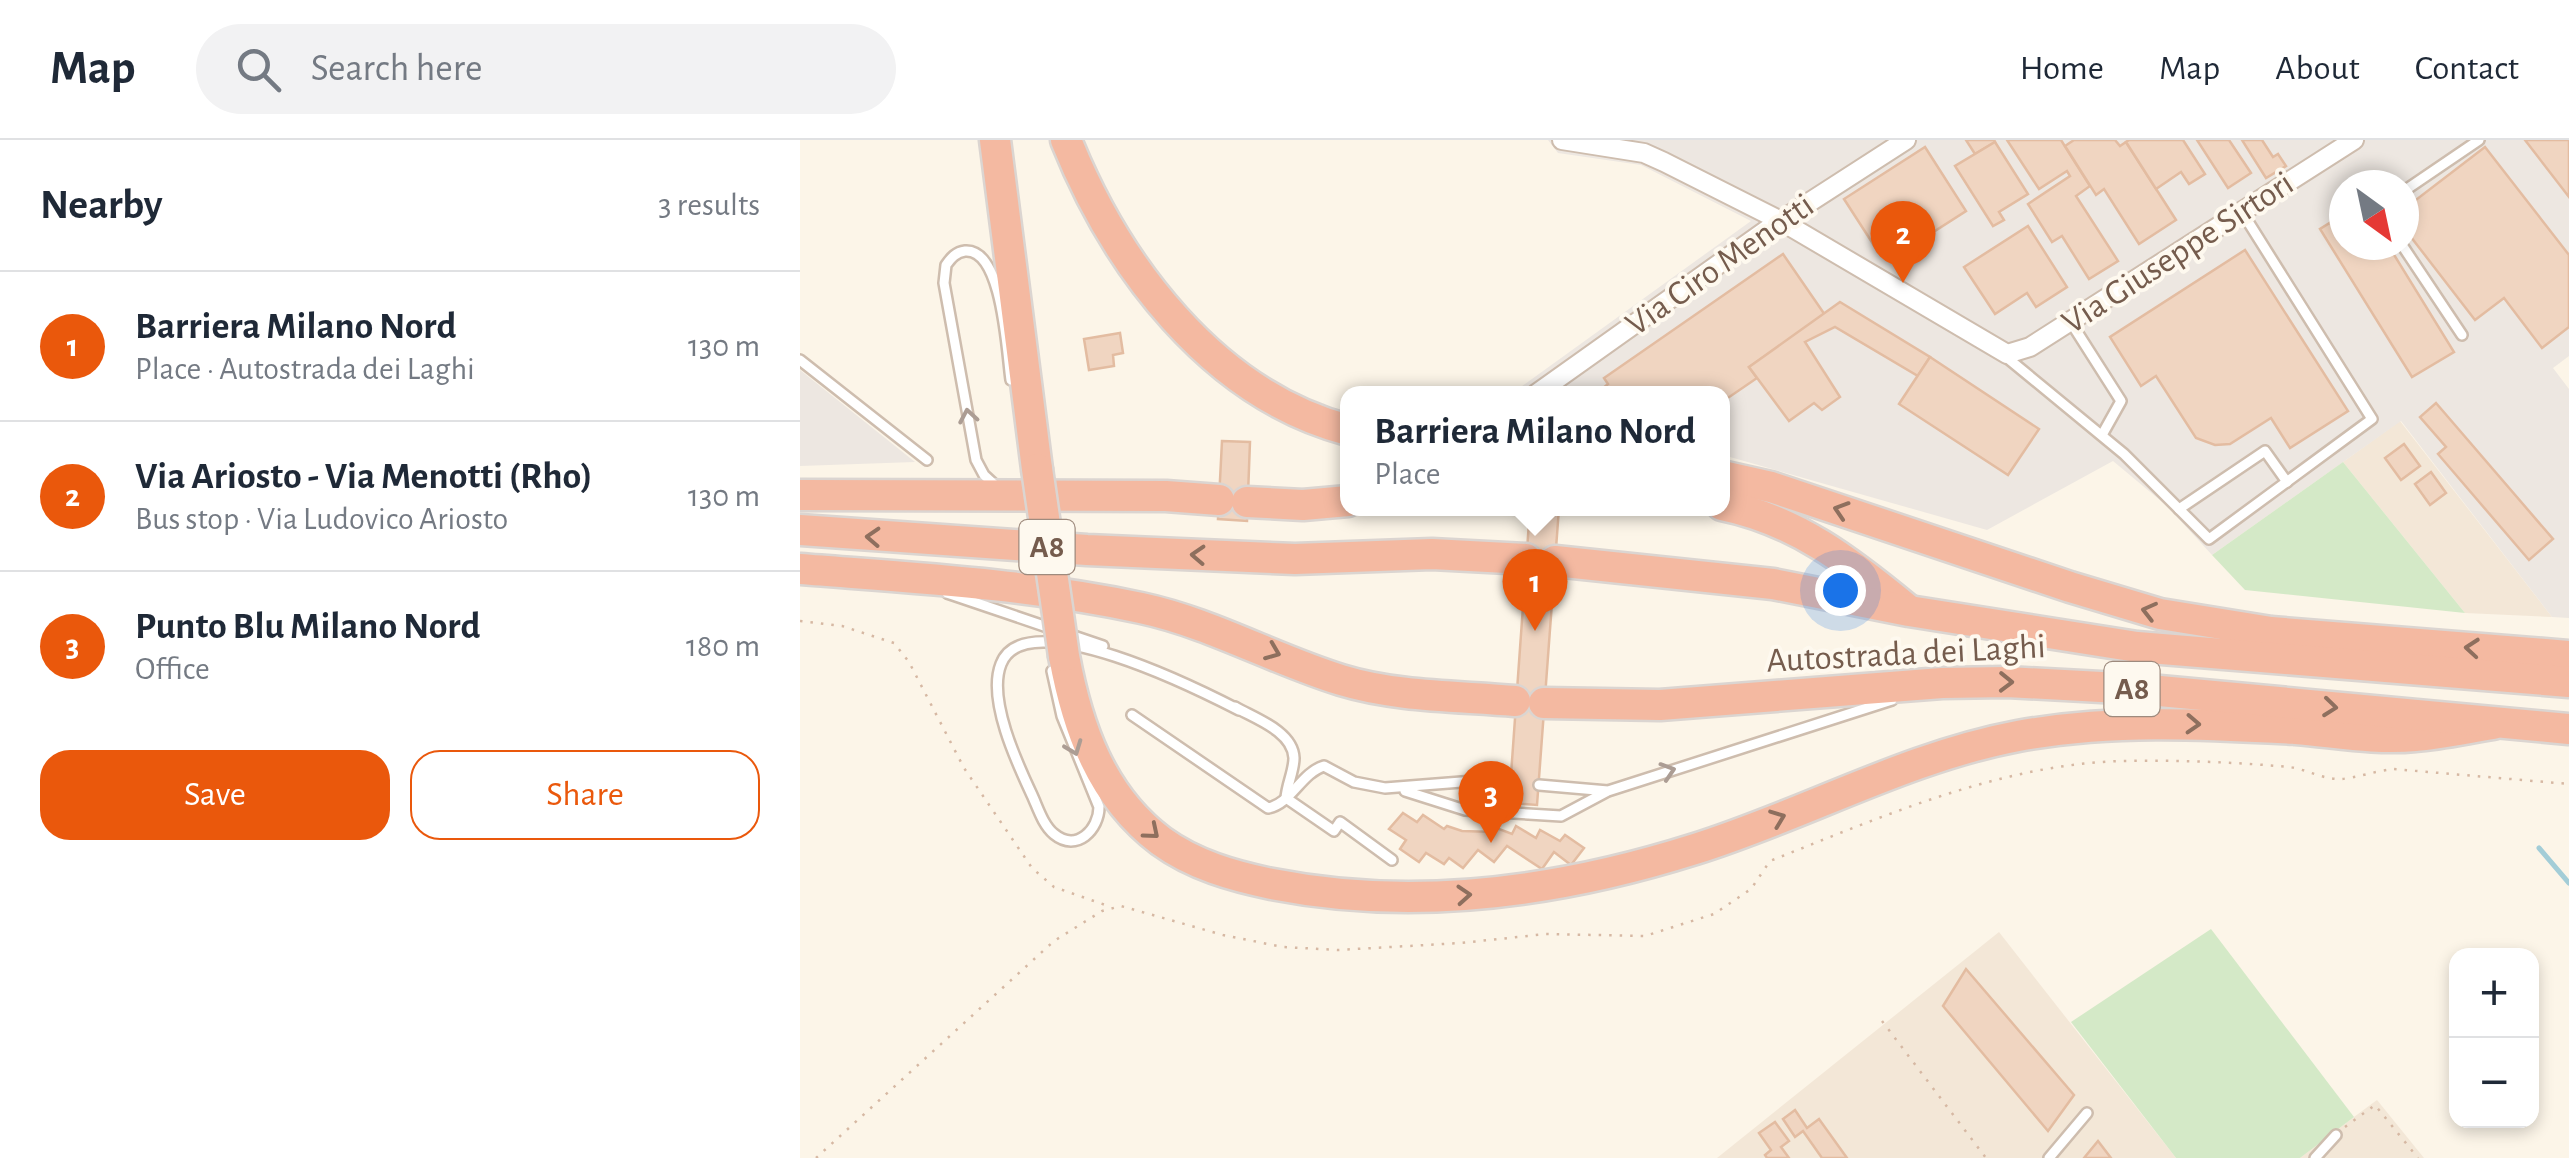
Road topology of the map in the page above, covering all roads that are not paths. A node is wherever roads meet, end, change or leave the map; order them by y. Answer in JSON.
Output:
{"nodes":[{"id":1,"x":995,"y":140,"type":"edge"},
{"id":2,"x":1066,"y":140,"type":"edge"},
{"id":3,"x":1562,"y":140,"type":"edge"},
{"id":4,"x":1906,"y":140,"type":"edge"},
{"id":5,"x":2354,"y":140,"type":"edge"},
{"id":6,"x":2479,"y":140,"type":"edge"},
{"id":7,"x":1648,"y":147,"type":"edge"},
{"id":8,"x":2419,"y":181,"type":"edge"},
{"id":9,"x":2242,"y":212,"type":"junction"},
{"id":10,"x":1781,"y":221,"type":"junction"},
{"id":11,"x":2412,"y":260,"type":"edge"},
{"id":12,"x":2070,"y":322,"type":"junction"},
{"id":13,"x":2462,"y":335,"type":"dead end"},
{"id":14,"x":1999,"y":352,"type":"junction"},
{"id":15,"x":800,"y":360,"type":"edge"},
{"id":16,"x":1547,"y":386,"type":"edge"},
{"id":17,"x":1013,"y":397,"type":"dead end"},
{"id":18,"x":1340,"y":427,"type":"edge"},
{"id":19,"x":2102,"y":435,"type":"junction"},
{"id":20,"x":927,"y":460,"type":"dead end"},
{"id":21,"x":1730,"y":478,"type":"edge"},
{"id":22,"x":2287,"y":482,"type":"junction"},
{"id":23,"x":800,"y":494,"type":"edge"},
{"id":24,"x":1012,"y":498,"type":"junction"},
{"id":25,"x":1340,"y":503,"type":"edge"},
{"id":26,"x":1730,"y":507,"type":"edge"},
{"id":27,"x":2180,"y":509,"type":"junction"},
{"id":28,"x":800,"y":530,"type":"edge"},
{"id":29,"x":800,"y":569,"type":"edge"},
{"id":30,"x":902,"y":577,"type":"junction"},
{"id":31,"x":1909,"y":611,"type":"junction"},
{"id":32,"x":1057,"y":655,"type":"junction"},
{"id":33,"x":2569,"y":656,"type":"edge"},
{"id":34,"x":2569,"y":682,"type":"edge"},
{"id":35,"x":1942,"y":683,"type":"junction"},
{"id":36,"x":1239,"y":710,"type":"junction"},
{"id":37,"x":1132,"y":715,"type":"dead end"},
{"id":38,"x":2493,"y":724,"type":"junction"},
{"id":39,"x":2569,"y":729,"type":"edge"},
{"id":40,"x":1510,"y":784,"type":"dead end"},
{"id":41,"x":1539,"y":786,"type":"dead end"},
{"id":42,"x":1398,"y":788,"type":"junction"},
{"id":43,"x":1608,"y":790,"type":"junction"},
{"id":44,"x":1286,"y":798,"type":"junction"},
{"id":45,"x":1392,"y":860,"type":"dead end"},
{"id":46,"x":2087,"y":1113,"type":"dead end"},
{"id":47,"x":2336,"y":1135,"type":"road end"},
{"id":48,"x":2048,"y":1158,"type":"edge"},
{"id":49,"x":2316,"y":1158,"type":"edge"}],
"edges":[{"from":1,"to":32,"type":"highway","bridge":true},
{"from":2,"to":18,"type":"highway"},
{"from":3,"to":7,"type":"street"},
{"from":4,"to":10,"type":"street","name":"Via Ciro Menotti"},
{"from":5,"to":9,"type":"street","name":"Via Giuseppe Sirtori"},
{"from":6,"to":8,"type":"lane"},
{"from":7,"to":10,"type":"street"},
{"from":9,"to":12,"type":"street","name":"Via Giuseppe Sirtori"},
{"from":9,"to":22,"type":"lane"},
{"from":10,"to":14,"type":"street"},
{"from":10,"to":16,"type":"street","name":"Via Ciro Menotti"},
{"from":11,"to":13,"type":"lane"},
{"from":12,"to":14,"type":"street","name":"Via Giuseppe Sirtori"},
{"from":12,"to":19,"type":"lane"},
{"from":14,"to":19,"type":"lane"},
{"from":15,"to":20,"type":"lane"},
{"from":24,"to":17,"type":"lane","one_way":true},
{"from":19,"to":27,"type":"lane"},
{"from":33,"to":21,"type":"highway","one_way":true},
{"from":22,"to":27,"type":"lane"},
{"from":22,"to":27,"type":"lane"},
{"from":23,"to":24,"type":"highway","number":"A8"},
{"from":24,"to":25,"type":"highway","number":"A8"},
{"from":26,"to":31,"type":"highway","number":"A8"},
{"from":31,"to":28,"type":"highway","name":"Autostrada dei Laghi","number":"A8","one_way":true},
{"from":29,"to":30,"type":"highway","name":"Autostrada dei Laghi","number":"A8"},
{"from":30,"to":35,"type":"highway","name":"Autostrada dei Laghi","number":"A8","one_way":true},
{"from":30,"to":36,"type":"lane"},
{"from":31,"to":34,"type":"highway","name":"Autostrada dei Laghi","number":"A8"},
{"from":32,"to":36,"type":"lane","one_way":true},
{"from":32,"to":38,"type":"highway","one_way":true},
{"from":35,"to":38,"type":"highway","name":"Autostrada dei Laghi","number":"A8","one_way":true},
{"from":43,"to":35,"type":"lane","one_way":true},
{"from":36,"to":44,"type":"lane"},
{"from":37,"to":44,"type":"lane"},
{"from":38,"to":39,"type":"highway","name":"Autostrada dei Laghi","number":"A8"},
{"from":40,"to":42,"type":"lane"},
{"from":41,"to":43,"type":"lane"},
{"from":42,"to":43,"type":"lane"},
{"from":42,"to":44,"type":"lane"},
{"from":44,"to":45,"type":"lane"},
{"from":46,"to":48,"type":"lane"},
{"from":47,"to":49,"type":"lane"}]}
